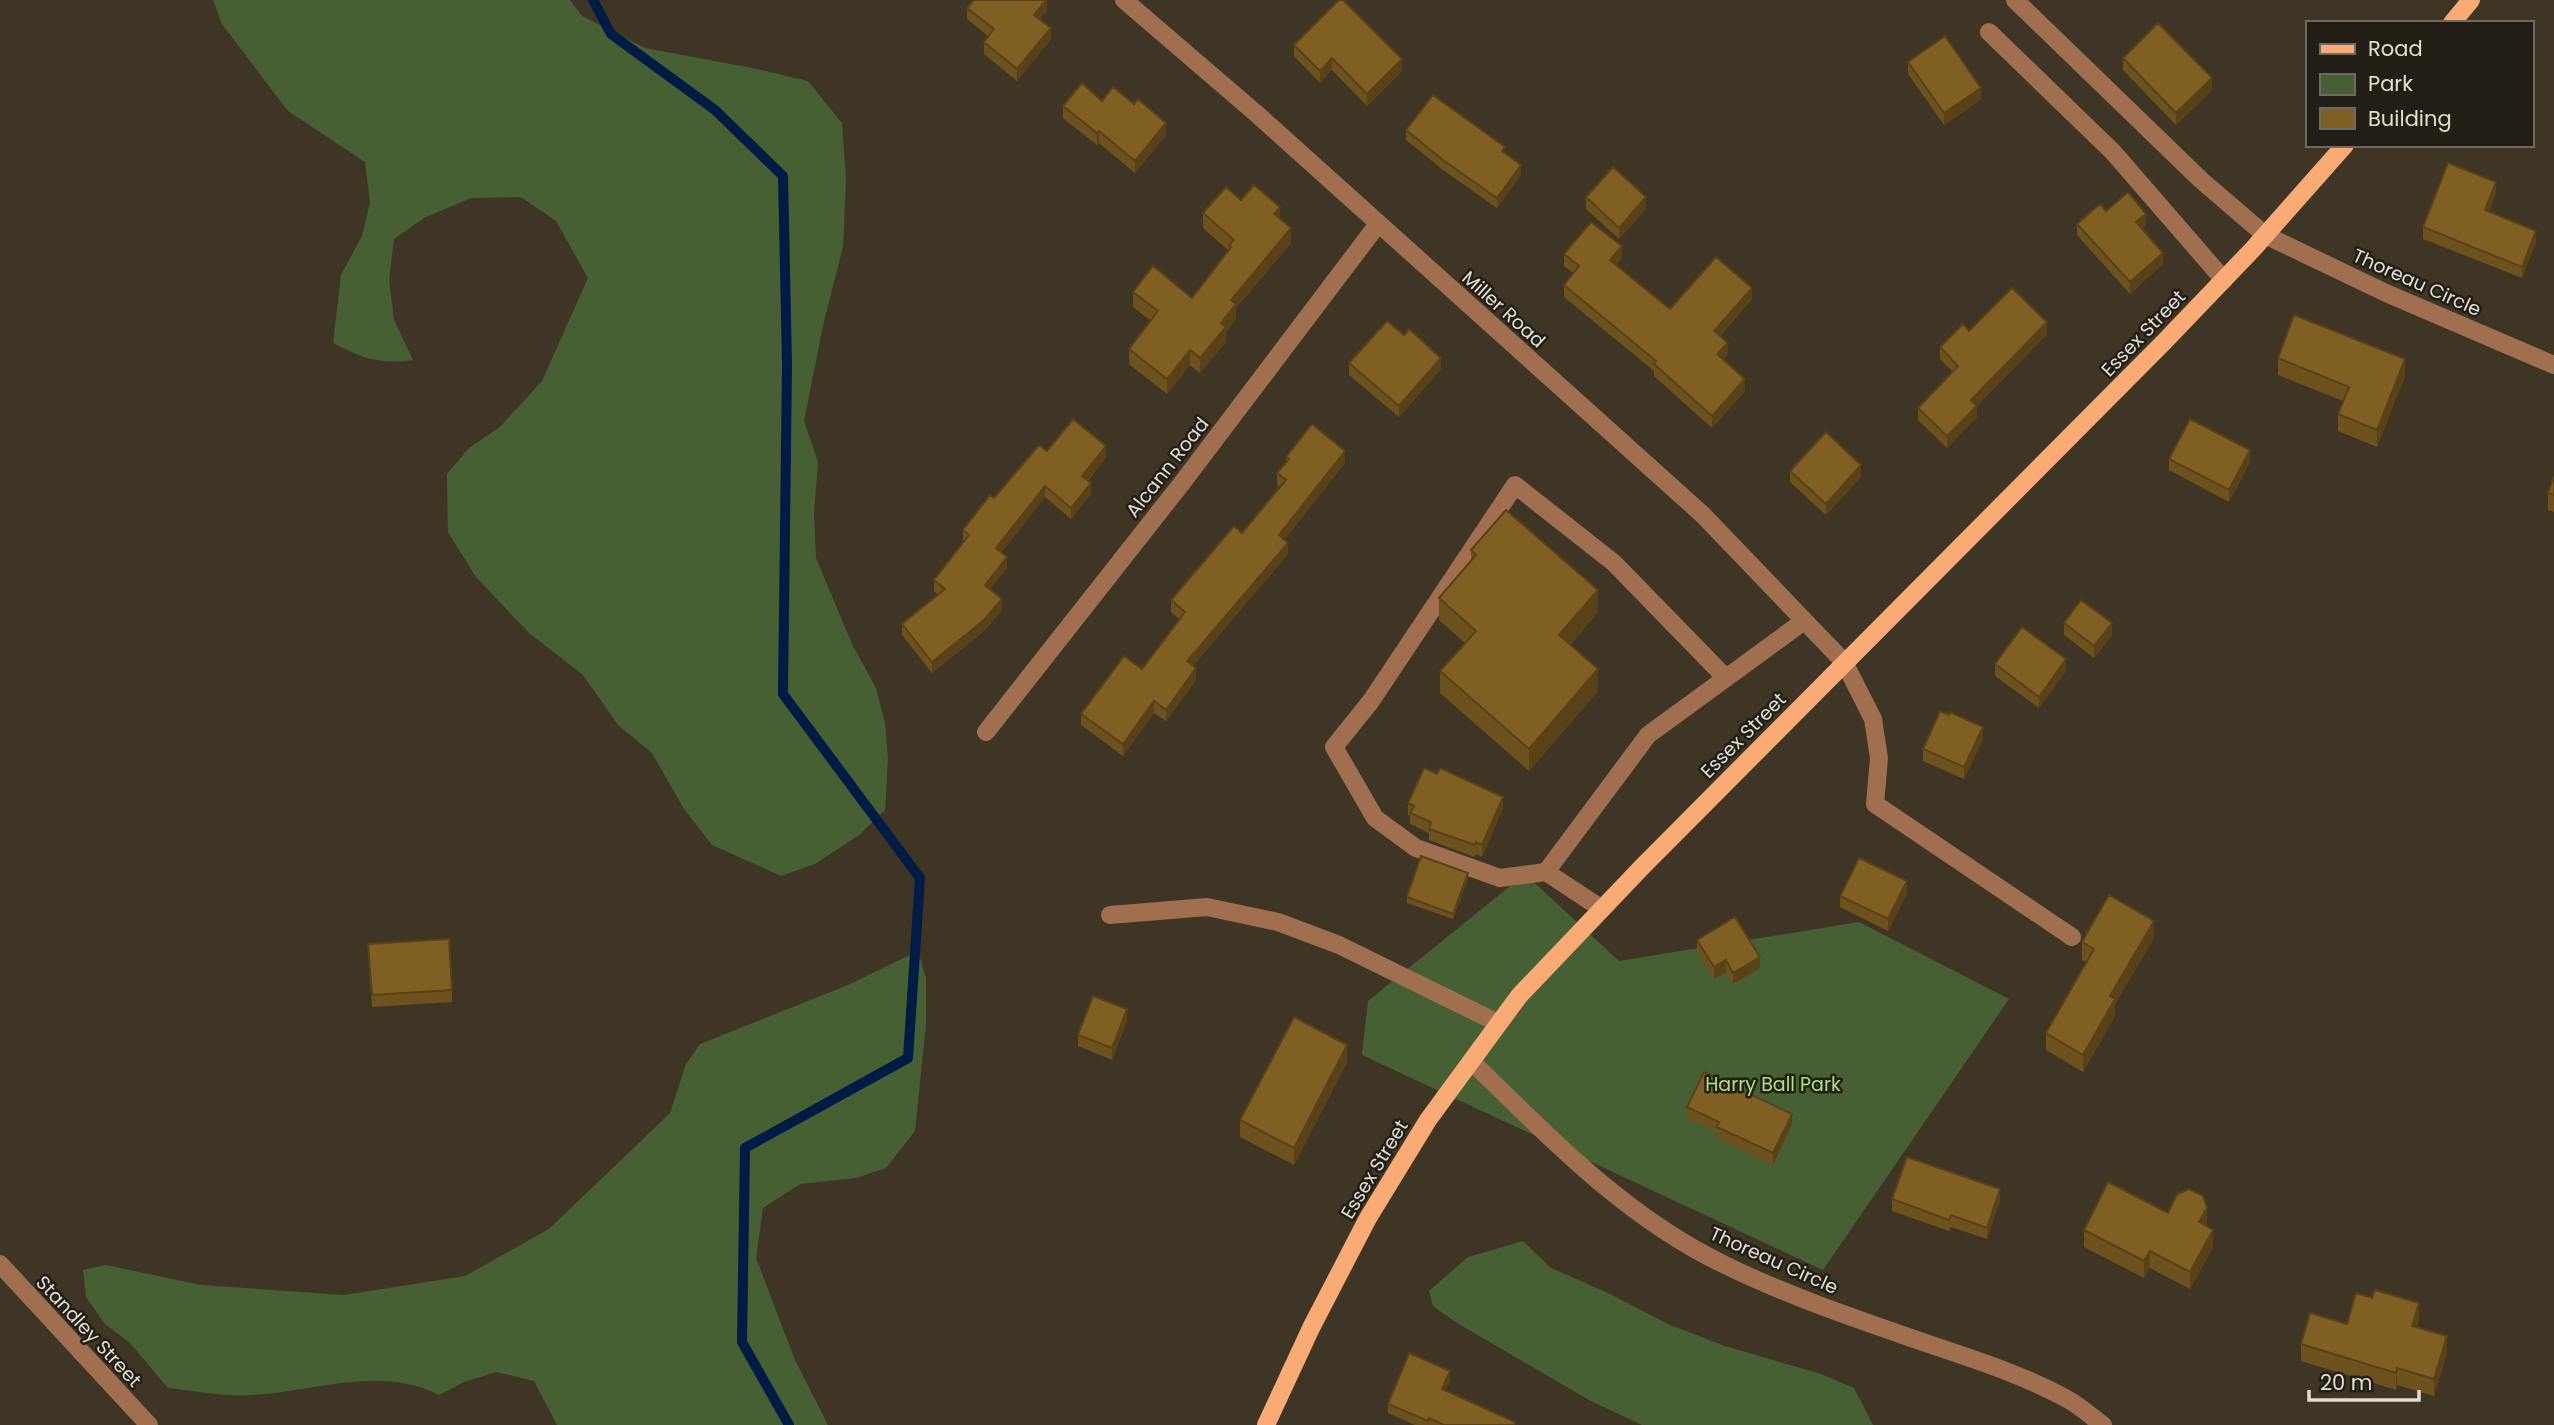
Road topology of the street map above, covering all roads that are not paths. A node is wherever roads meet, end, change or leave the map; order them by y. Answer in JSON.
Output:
{"nodes":[{"id":1,"x":1124,"y":0,"type":"edge"},
{"id":2,"x":2015,"y":0,"type":"edge"},
{"id":3,"x":2471,"y":0,"type":"edge"},
{"id":4,"x":2454,"y":21,"type":"edge"},
{"id":5,"x":1989,"y":33,"type":"dead end"},
{"id":6,"x":2343,"y":147,"type":"edge"},
{"id":7,"x":1378,"y":224,"type":"junction"},
{"id":8,"x":2265,"y":235,"type":"junction"},
{"id":9,"x":2224,"y":280,"type":"junction"},
{"id":10,"x":2554,"y":365,"type":"edge"},
{"id":11,"x":1804,"y":621,"type":"junction"},
{"id":12,"x":1844,"y":662,"type":"junction"},
{"id":13,"x":1726,"y":678,"type":"junction"},
{"id":14,"x":986,"y":732,"type":"dead end"},
{"id":15,"x":1546,"y":872,"type":"junction"},
{"id":16,"x":1602,"y":909,"type":"junction"},
{"id":17,"x":1110,"y":915,"type":"dead end"},
{"id":18,"x":2072,"y":937,"type":"dead end"},
{"id":19,"x":1498,"y":1023,"type":"junction"},
{"id":20,"x":1471,"y":1061,"type":"junction"},
{"id":21,"x":0,"y":1264,"type":"edge"},
{"id":22,"x":149,"y":1425,"type":"edge"},
{"id":23,"x":1266,"y":1425,"type":"edge"},
{"id":24,"x":2103,"y":1425,"type":"edge"}],
"edges":[{"from":1,"to":7,"type":"street","name":"Miller Road"},
{"from":2,"to":8,"type":"street","name":"Thoreau Circle"},
{"from":3,"to":4,"type":"main road"},
{"from":5,"to":9,"type":"street"},
{"from":6,"to":8,"type":"main road","name":"Essex Street"},
{"from":7,"to":11,"type":"street","name":"Miller Road"},
{"from":7,"to":14,"type":"street","name":"Alcann Road"},
{"from":8,"to":9,"type":"main road","name":"Essex Street"},
{"from":8,"to":10,"type":"street","name":"Thoreau Circle"},
{"from":9,"to":12,"type":"main road","name":"Essex Street"},
{"from":11,"to":12,"type":"street","name":"Miller Road"},
{"from":11,"to":13,"type":"street"},
{"from":12,"to":16,"type":"main road","name":"Essex Street"},
{"from":12,"to":18,"type":"street","name":"Miller Road"},
{"from":13,"to":15,"type":"street"},
{"from":13,"to":15,"type":"street"},
{"from":15,"to":16,"type":"street"},
{"from":16,"to":19,"type":"main road","name":"Essex Street"},
{"from":17,"to":19,"type":"street"},
{"from":19,"to":20,"type":"main road","name":"Essex Street"},
{"from":20,"to":23,"type":"main road","name":"Essex Street"},
{"from":20,"to":24,"type":"street","name":"Thoreau Circle"},
{"from":21,"to":22,"type":"street","name":"Standley Street"}]}
